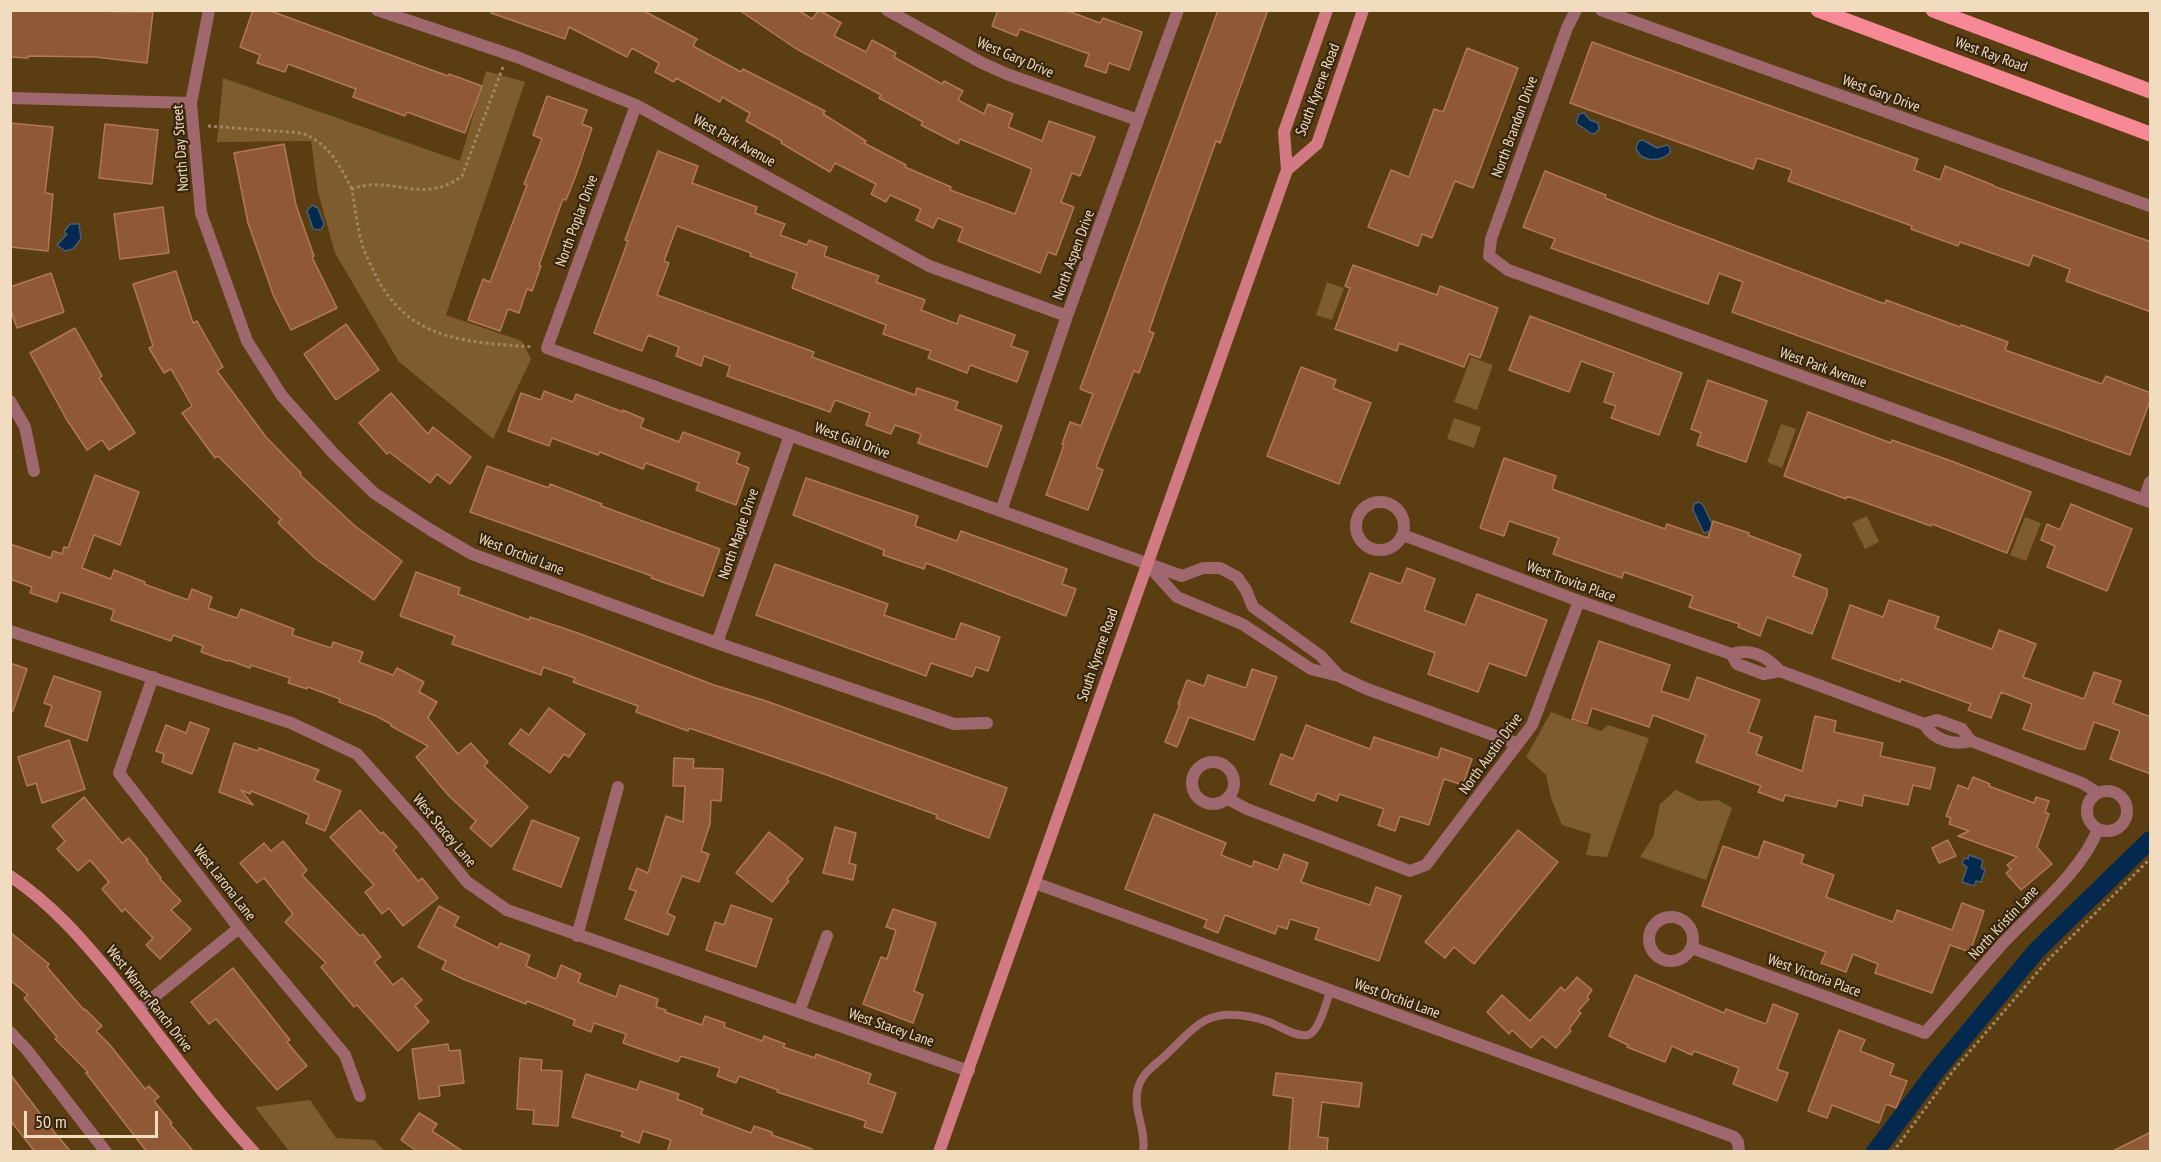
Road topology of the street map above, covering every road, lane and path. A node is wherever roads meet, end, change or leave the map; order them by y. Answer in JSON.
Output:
{"nodes":[{"id":1,"x":209,"y":10,"type":"edge"},
{"id":2,"x":377,"y":10,"type":"edge"},
{"id":3,"x":887,"y":10,"type":"edge"},
{"id":4,"x":1178,"y":10,"type":"edge"},
{"id":5,"x":1327,"y":10,"type":"edge"},
{"id":6,"x":1363,"y":10,"type":"edge"},
{"id":7,"x":1576,"y":10,"type":"edge"},
{"id":8,"x":1601,"y":10,"type":"edge"},
{"id":9,"x":1818,"y":10,"type":"edge"},
{"id":10,"x":1934,"y":10,"type":"edge"},
{"id":11,"x":506,"y":53,"type":"junction"},
{"id":12,"x":2151,"y":91,"type":"edge"},
{"id":13,"x":10,"y":98,"type":"edge"},
{"id":14,"x":191,"y":103,"type":"junction"},
{"id":15,"x":636,"y":105,"type":"junction"},
{"id":16,"x":1138,"y":120,"type":"junction"},
{"id":17,"x":193,"y":126,"type":"junction"},
{"id":18,"x":2151,"y":134,"type":"edge"},
{"id":19,"x":1287,"y":170,"type":"junction"},
{"id":20,"x":352,"y":189,"type":"junction"},
{"id":21,"x":2151,"y":206,"type":"edge"},
{"id":22,"x":201,"y":213,"type":"joint"},
{"id":23,"x":1489,"y":256,"type":"joint"},
{"id":24,"x":1067,"y":316,"type":"junction"},
{"id":25,"x":547,"y":348,"type":"junction"},
{"id":26,"x":10,"y":401,"type":"edge"},
{"id":27,"x":790,"y":435,"type":"junction"},
{"id":28,"x":34,"y":471,"type":"dead end"},
{"id":29,"x":2151,"y":482,"type":"edge"},
{"id":30,"x":2147,"y":501,"type":"edge"},
{"id":31,"x":1001,"y":511,"type":"junction"},
{"id":32,"x":1403,"y":535,"type":"junction"},
{"id":33,"x":1146,"y":563,"type":"junction"},
{"id":34,"x":1579,"y":601,"type":"junction"},
{"id":35,"x":1253,"y":607,"type":"junction"},
{"id":36,"x":1242,"y":624,"type":"junction"},
{"id":37,"x":10,"y":631,"type":"edge"},
{"id":38,"x":717,"y":643,"type":"junction"},
{"id":39,"x":1339,"y":676,"type":"junction"},
{"id":40,"x":153,"y":677,"type":"junction"},
{"id":41,"x":987,"y":723,"type":"dead end"},
{"id":42,"x":1518,"y":744,"type":"junction"},
{"id":43,"x":618,"y":787,"type":"dead end"},
{"id":44,"x":2098,"y":794,"type":"junction"},
{"id":45,"x":1228,"y":799,"type":"dead end"},
{"id":46,"x":2098,"y":829,"type":"junction"},
{"id":47,"x":2151,"y":859,"type":"edge"},
{"id":48,"x":10,"y":876,"type":"edge"},
{"id":49,"x":1035,"y":883,"type":"junction"},
{"id":50,"x":239,"y":928,"type":"junction"},
{"id":51,"x":577,"y":936,"type":"junction"},
{"id":52,"x":827,"y":936,"type":"dead end"},
{"id":53,"x":1692,"y":948,"type":"dead end"},
{"id":54,"x":1330,"y":991,"type":"junction"},
{"id":55,"x":139,"y":1009,"type":"junction"},
{"id":56,"x":800,"y":1012,"type":"junction"},
{"id":57,"x":10,"y":1032,"type":"edge"},
{"id":58,"x":1925,"y":1033,"type":"joint"},
{"id":59,"x":969,"y":1071,"type":"junction"},
{"id":60,"x":360,"y":1096,"type":"dead end"},
{"id":61,"x":106,"y":1152,"type":"edge"},
{"id":62,"x":254,"y":1152,"type":"edge"},
{"id":63,"x":939,"y":1152,"type":"edge"},
{"id":64,"x":1143,"y":1152,"type":"edge"},
{"id":65,"x":1739,"y":1152,"type":"edge"},
{"id":66,"x":1893,"y":1152,"type":"edge"}],
"edges":[{"from":1,"to":14,"type":"street","name":"North Day Street"},
{"from":2,"to":11,"type":"street","name":"West Park Avenue"},
{"from":3,"to":16,"type":"street","name":"West Gary Drive"},
{"from":4,"to":16,"type":"street","name":"North Aspen Drive"},
{"from":5,"to":19,"type":"main road","name":"South Kyrene Road"},
{"from":6,"to":19,"type":"main road","name":"South Kyrene Road"},
{"from":7,"to":23,"type":"street","name":"North Brandon Drive"},
{"from":8,"to":21,"type":"street","name":"West Gary Drive"},
{"from":9,"to":18,"type":"main road","name":"West Ray Road"},
{"from":10,"to":12,"type":"main road","name":"West Ray Road"},
{"from":11,"to":15,"type":"street","name":"West Park Avenue"},
{"from":11,"to":20,"type":"path"},
{"from":13,"to":14,"type":"street"},
{"from":14,"to":17,"type":"street","name":"North Day Street"},
{"from":15,"to":24,"type":"street","name":"West Park Avenue"},
{"from":15,"to":25,"type":"street","name":"North Poplar Drive"},
{"from":16,"to":24,"type":"street","name":"North Aspen Drive"},
{"from":17,"to":20,"type":"path"},
{"from":17,"to":22,"type":"street","name":"North Day Street"},
{"from":19,"to":33,"type":"main road","name":"South Kyrene Road"},
{"from":20,"to":25,"type":"path"},
{"from":22,"to":38,"type":"street","name":"West Orchid Lane"},
{"from":23,"to":30,"type":"street","name":"West Park Avenue"},
{"from":24,"to":31,"type":"street","name":"North Aspen Drive"},
{"from":25,"to":27,"type":"street","name":"West Gail Drive"},
{"from":26,"to":28,"type":"street"},
{"from":27,"to":31,"type":"street","name":"West Gail Drive"},
{"from":27,"to":38,"type":"street","name":"North Maple Drive"},
{"from":29,"to":30,"type":"street"},
{"from":31,"to":33,"type":"street","name":"West Gail Drive"},
{"from":32,"to":32,"type":"street"},
{"from":32,"to":34,"type":"street","name":"West Trovita Place"},
{"from":33,"to":35,"type":"street","name":"West Gail Drive"},
{"from":33,"to":36,"type":"street","name":"West Gail Drive"},
{"from":33,"to":49,"type":"main road","name":"South Kyrene Road"},
{"from":34,"to":42,"type":"street","name":"North Austin Drive"},
{"from":34,"to":44,"type":"street","name":"West Trovita Place"},
{"from":35,"to":36,"type":"lane"},
{"from":35,"to":39,"type":"street","name":"West Gail Drive"},
{"from":36,"to":39,"type":"street","name":"West Gail Drive"},
{"from":37,"to":40,"type":"street","name":"West Stacey Lane"},
{"from":38,"to":41,"type":"street","name":"West Orchid Lane"},
{"from":39,"to":42,"type":"street","name":"West Gail Drive"},
{"from":40,"to":50,"type":"street","name":"West Larona Lane"},
{"from":40,"to":51,"type":"street","name":"West Stacey Lane"},
{"from":42,"to":45,"type":"street","name":"North Austin Drive"},
{"from":43,"to":51,"type":"street"},
{"from":44,"to":46,"type":"street"},
{"from":44,"to":46,"type":"street"},
{"from":46,"to":58,"type":"street","name":"North Kristin Lane"},
{"from":47,"to":66,"type":"path"},
{"from":48,"to":55,"type":"main road","name":"West Warner Ranch Drive"},
{"from":49,"to":54,"type":"street","name":"West Orchid Lane"},
{"from":49,"to":59,"type":"main road","name":"South Kyrene Road"},
{"from":50,"to":55,"type":"street"},
{"from":50,"to":60,"type":"street","name":"West Larona Lane"},
{"from":51,"to":56,"type":"street","name":"West Stacey Lane"},
{"from":52,"to":56,"type":"street"},
{"from":53,"to":58,"type":"street","name":"West Victoria Place"},
{"from":54,"to":64,"type":"lane"},
{"from":54,"to":65,"type":"street","name":"West Orchid Lane"},
{"from":55,"to":62,"type":"main road","name":"West Warner Ranch Drive"},
{"from":56,"to":59,"type":"street","name":"West Stacey Lane"},
{"from":57,"to":61,"type":"street"},
{"from":59,"to":63,"type":"main road","name":"South Kyrene Road"}]}
